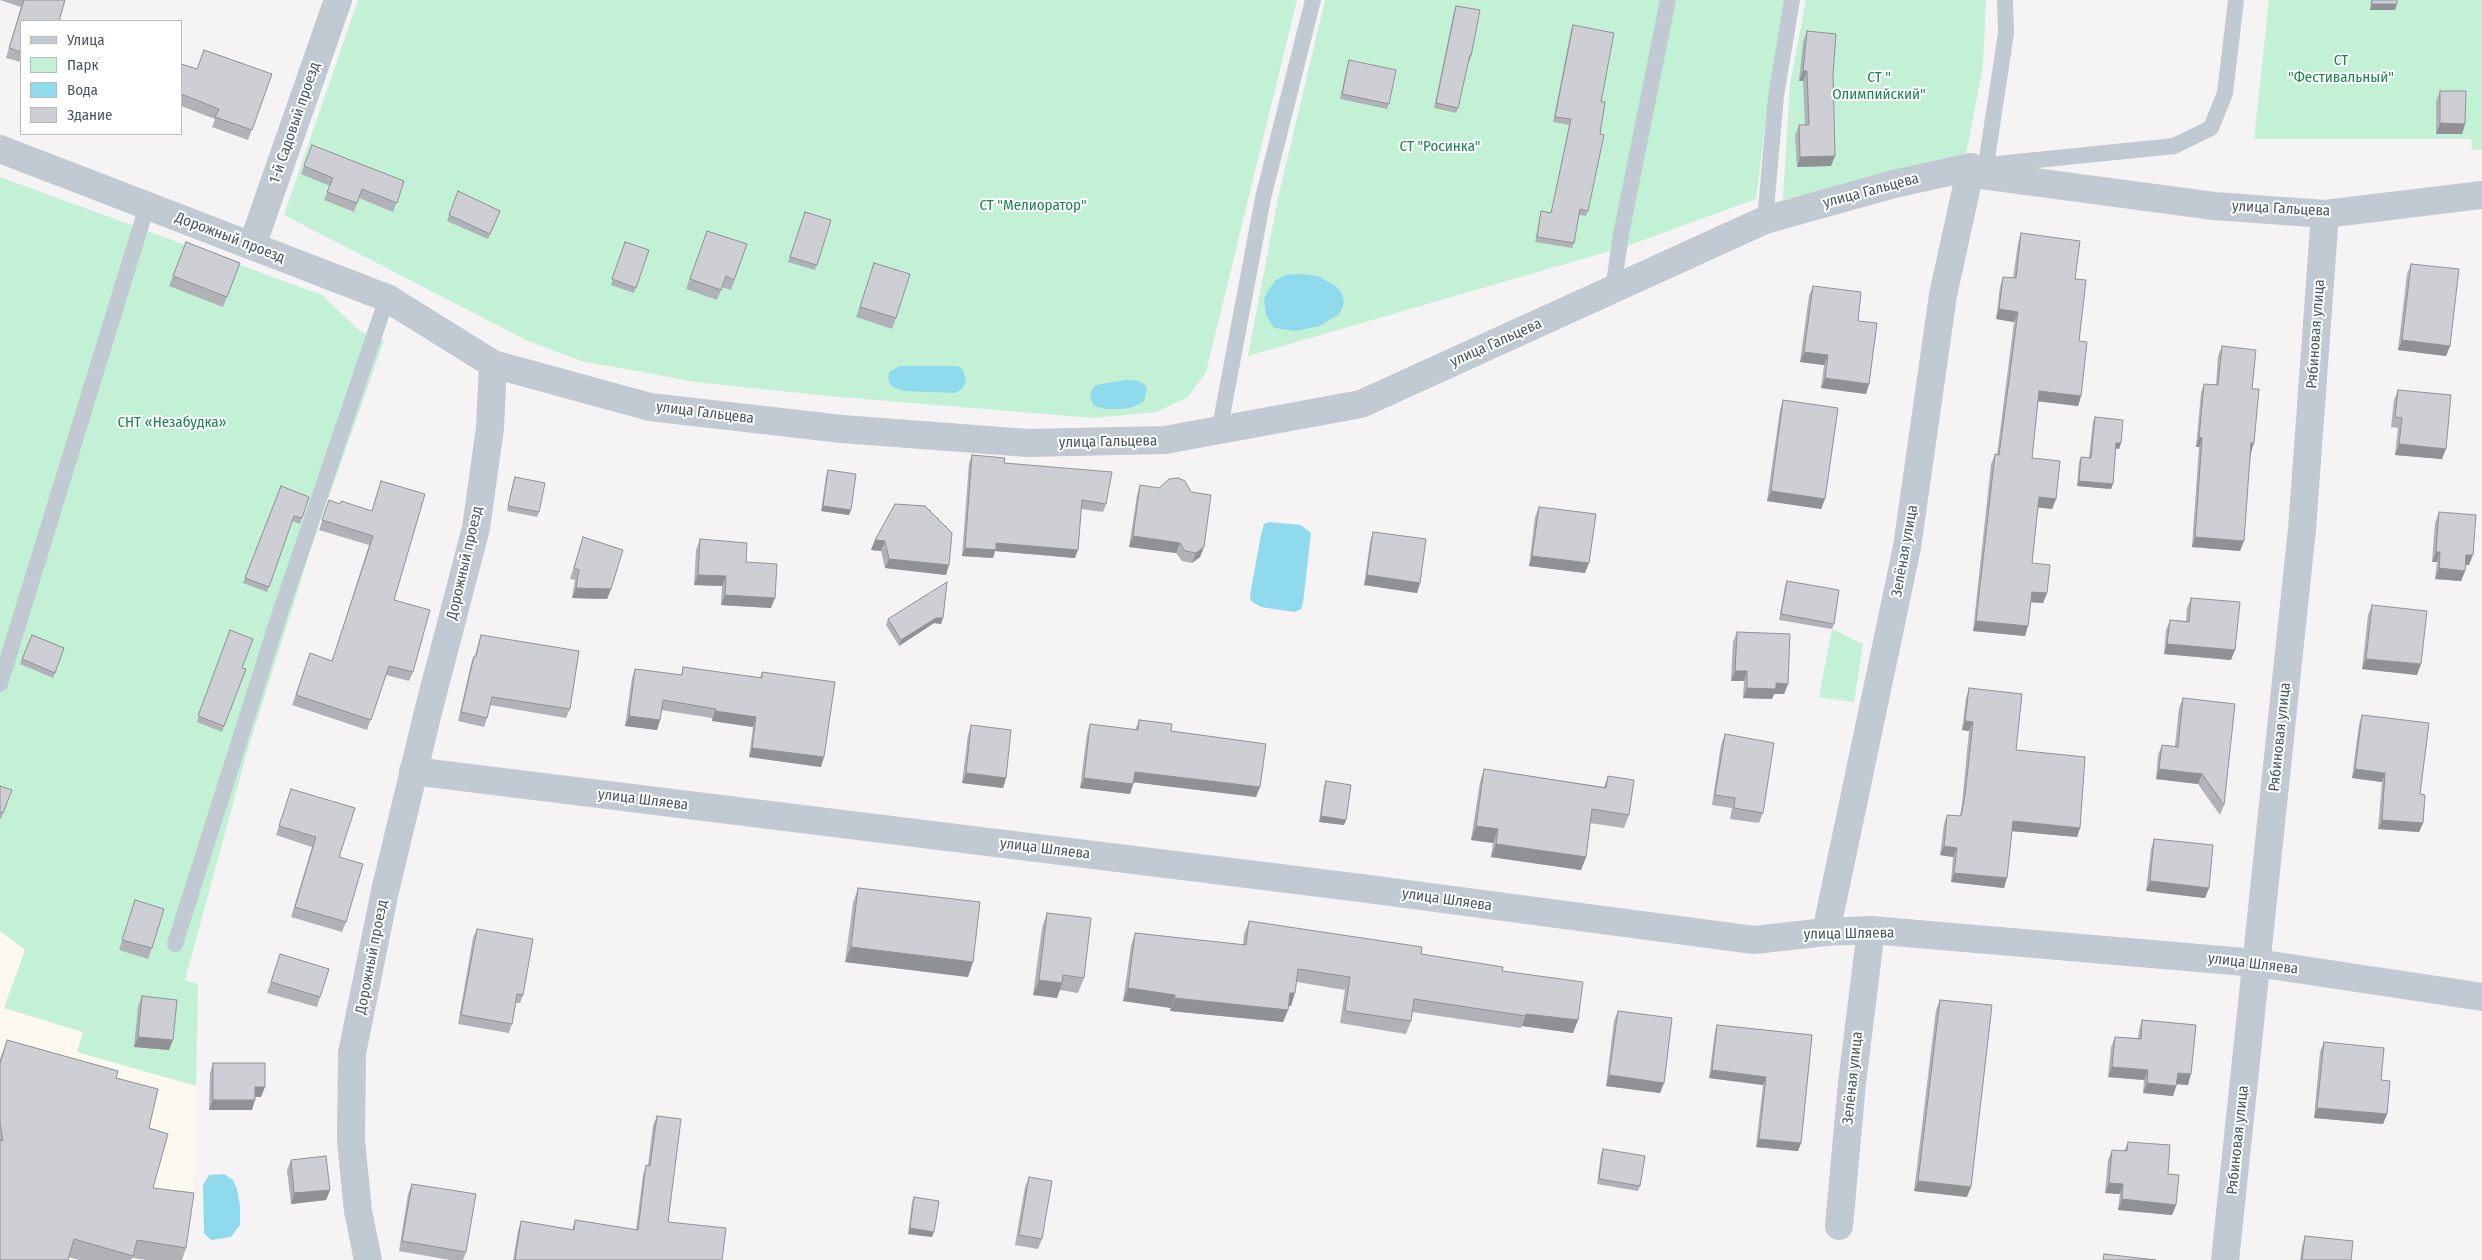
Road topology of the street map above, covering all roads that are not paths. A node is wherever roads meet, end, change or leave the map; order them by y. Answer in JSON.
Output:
{"nodes":[{"id":1,"x":338,"y":0,"type":"edge"},
{"id":2,"x":1313,"y":0,"type":"edge"},
{"id":3,"x":1668,"y":0,"type":"edge"},
{"id":4,"x":1792,"y":0,"type":"edge"},
{"id":5,"x":2005,"y":0,"type":"edge"},
{"id":6,"x":2236,"y":0,"type":"edge"},
{"id":7,"x":0,"y":149,"type":"edge"},
{"id":8,"x":1978,"y":166,"type":"junction"},
{"id":9,"x":2482,"y":196,"type":"edge"},
{"id":10,"x":148,"y":206,"type":"junction"},
{"id":11,"x":2325,"y":214,"type":"junction"},
{"id":12,"x":1766,"y":220,"type":"junction"},
{"id":13,"x":252,"y":246,"type":"junction"},
{"id":14,"x":1613,"y":290,"type":"junction"},
{"id":15,"x":387,"y":298,"type":"junction"},
{"id":16,"x":494,"y":364,"type":"junction"},
{"id":17,"x":1218,"y":432,"type":"junction"},
{"id":18,"x":0,"y":684,"type":"edge"},
{"id":19,"x":414,"y":771,"type":"junction"},
{"id":20,"x":1871,"y":930,"type":"junction"},
{"id":21,"x":1826,"y":932,"type":"junction"},
{"id":22,"x":175,"y":944,"type":"dead end"},
{"id":23,"x":2257,"y":962,"type":"junction"},
{"id":24,"x":2482,"y":997,"type":"edge"},
{"id":25,"x":1839,"y":1226,"type":"dead end"},
{"id":26,"x":368,"y":1260,"type":"edge"},
{"id":27,"x":2225,"y":1260,"type":"edge"}],
"edges":[{"from":1,"to":13,"type":"street","name":"1-й Садовый проезд"},
{"from":2,"to":17,"type":"lane"},
{"from":3,"to":14,"type":"lane"},
{"from":4,"to":12,"type":"lane"},
{"from":5,"to":8,"type":"lane"},
{"from":6,"to":8,"type":"lane"},
{"from":7,"to":10,"type":"street","name":"Дорожный проезд"},
{"from":8,"to":11,"type":"street","name":"улица Гальцева"},
{"from":8,"to":12,"type":"street","name":"улица Гальцева"},
{"from":8,"to":21,"type":"street","name":"Зелёная улица"},
{"from":9,"to":11,"type":"street","name":"улица Гальцева"},
{"from":10,"to":13,"type":"street","name":"Дорожный проезд"},
{"from":10,"to":18,"type":"lane"},
{"from":11,"to":23,"type":"street","name":"Рябиновая улица"},
{"from":12,"to":14,"type":"street","name":"улица Гальцева"},
{"from":13,"to":15,"type":"street","name":"Дорожный проезд"},
{"from":14,"to":17,"type":"street","name":"улица Гальцева"},
{"from":15,"to":16,"type":"street","name":"Дорожный проезд"},
{"from":15,"to":22,"type":"lane"},
{"from":16,"to":17,"type":"street","name":"улица Гальцева"},
{"from":16,"to":19,"type":"street","name":"Дорожный проезд"},
{"from":19,"to":21,"type":"street","name":"улица Шляева"},
{"from":19,"to":26,"type":"street","name":"Дорожный проезд"},
{"from":20,"to":21,"type":"street","name":"улица Шляева"},
{"from":20,"to":23,"type":"street","name":"улица Шляева"},
{"from":20,"to":25,"type":"street","name":"Зелёная улица"},
{"from":23,"to":24,"type":"street","name":"улица Шляева"},
{"from":23,"to":27,"type":"street","name":"Рябиновая улица"}]}
